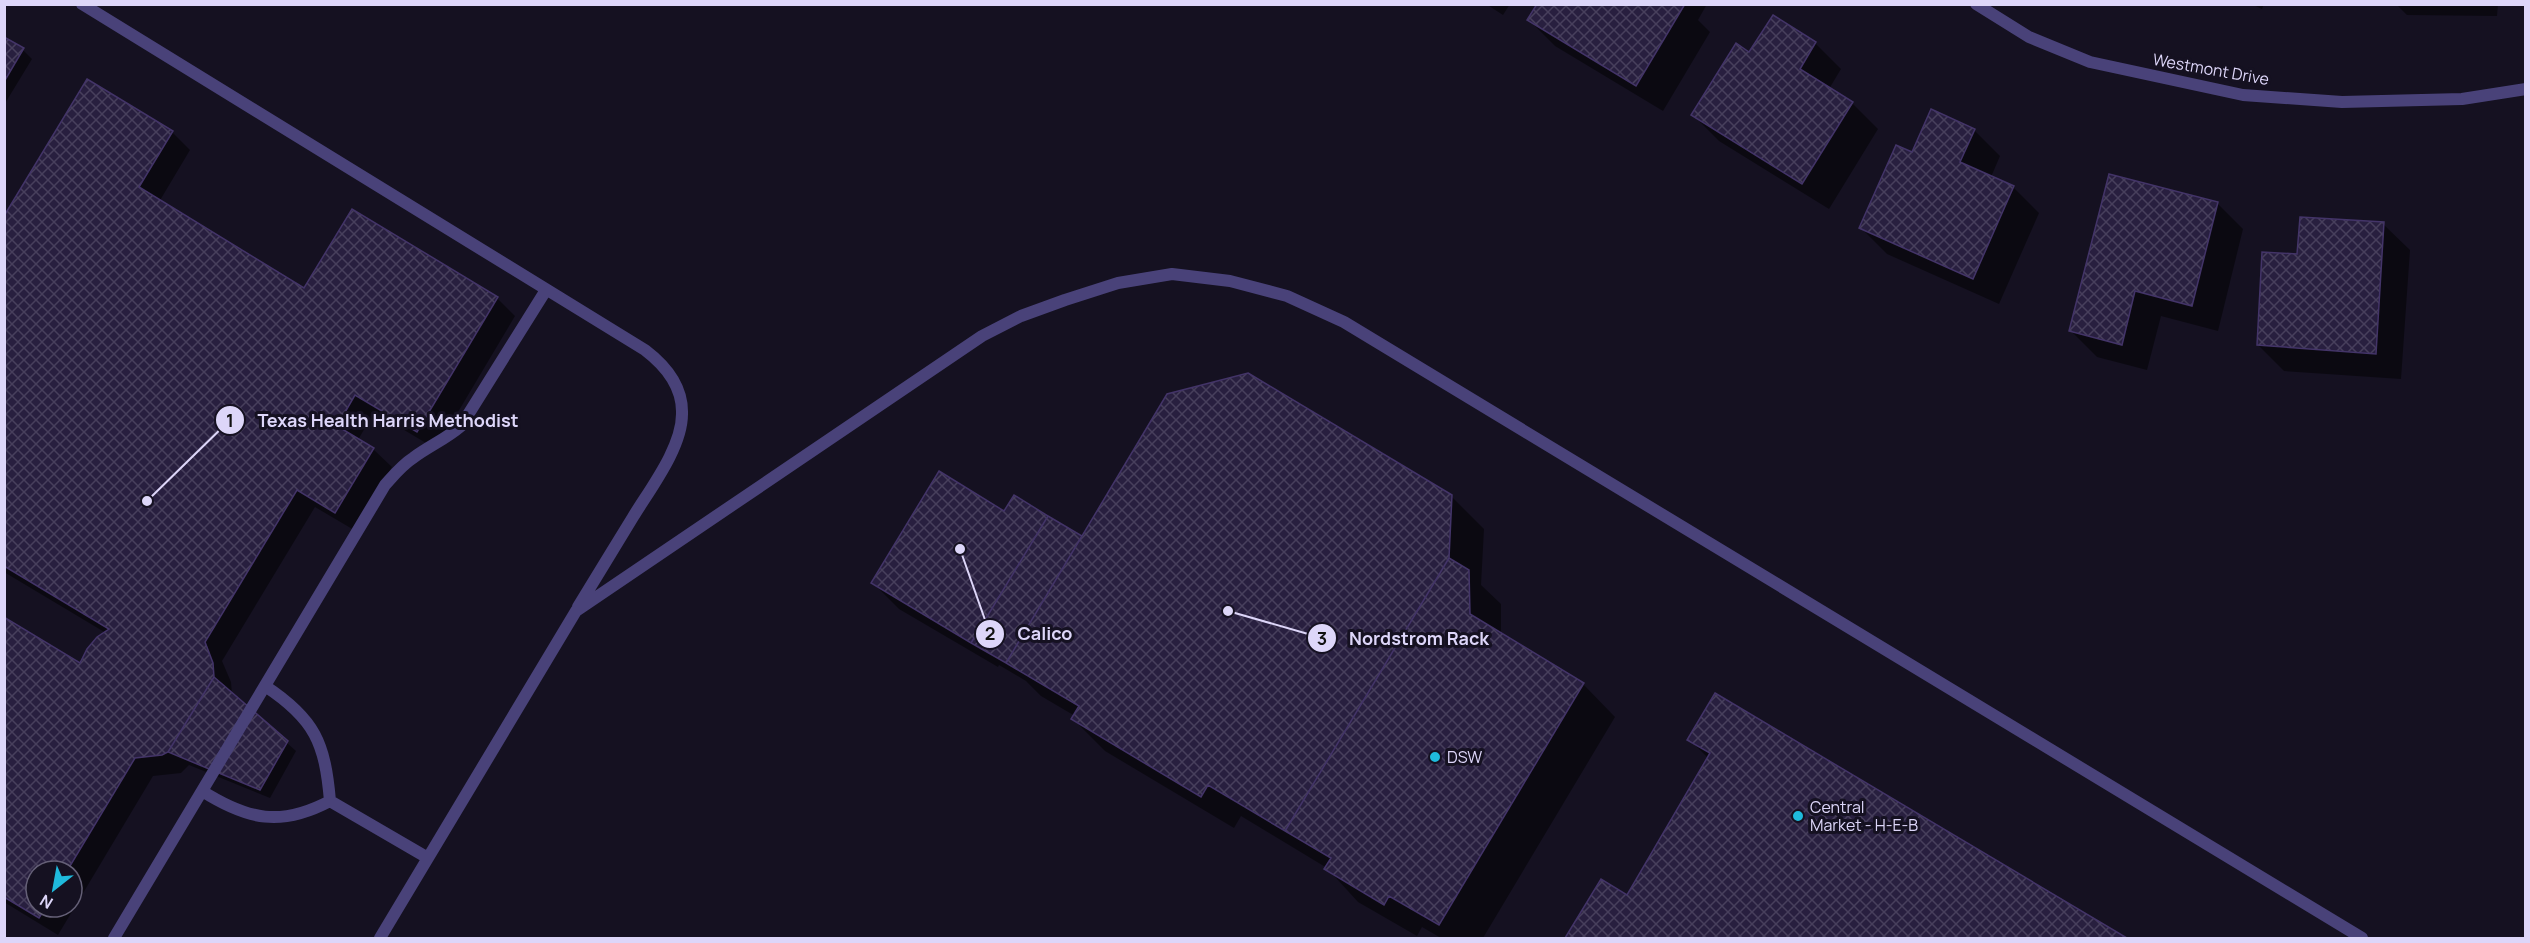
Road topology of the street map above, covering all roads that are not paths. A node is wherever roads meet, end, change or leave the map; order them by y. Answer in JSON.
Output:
{"nodes":[{"id":1,"x":82,"y":4,"type":"edge"},
{"id":2,"x":1976,"y":4,"type":"edge"},
{"id":3,"x":2526,"y":88,"type":"edge"},
{"id":4,"x":546,"y":290,"type":"junction"},
{"id":5,"x":576,"y":611,"type":"junction"},
{"id":6,"x":265,"y":686,"type":"junction"},
{"id":7,"x":202,"y":791,"type":"junction"},
{"id":8,"x":330,"y":801,"type":"junction"},
{"id":9,"x":428,"y":858,"type":"junction"},
{"id":10,"x":114,"y":939,"type":"edge"},
{"id":11,"x":380,"y":939,"type":"edge"},
{"id":12,"x":2362,"y":939,"type":"edge"}],
"edges":[{"from":1,"to":4,"type":"street"},
{"from":2,"to":3,"type":"street","name":"Westmont Drive"},
{"from":4,"to":5,"type":"street"},
{"from":4,"to":6,"type":"street"},
{"from":5,"to":9,"type":"street"},
{"from":5,"to":12,"type":"street"},
{"from":6,"to":7,"type":"street"},
{"from":6,"to":8,"type":"street"},
{"from":7,"to":8,"type":"street"},
{"from":7,"to":10,"type":"street"},
{"from":8,"to":9,"type":"street"},
{"from":9,"to":11,"type":"street"}]}
